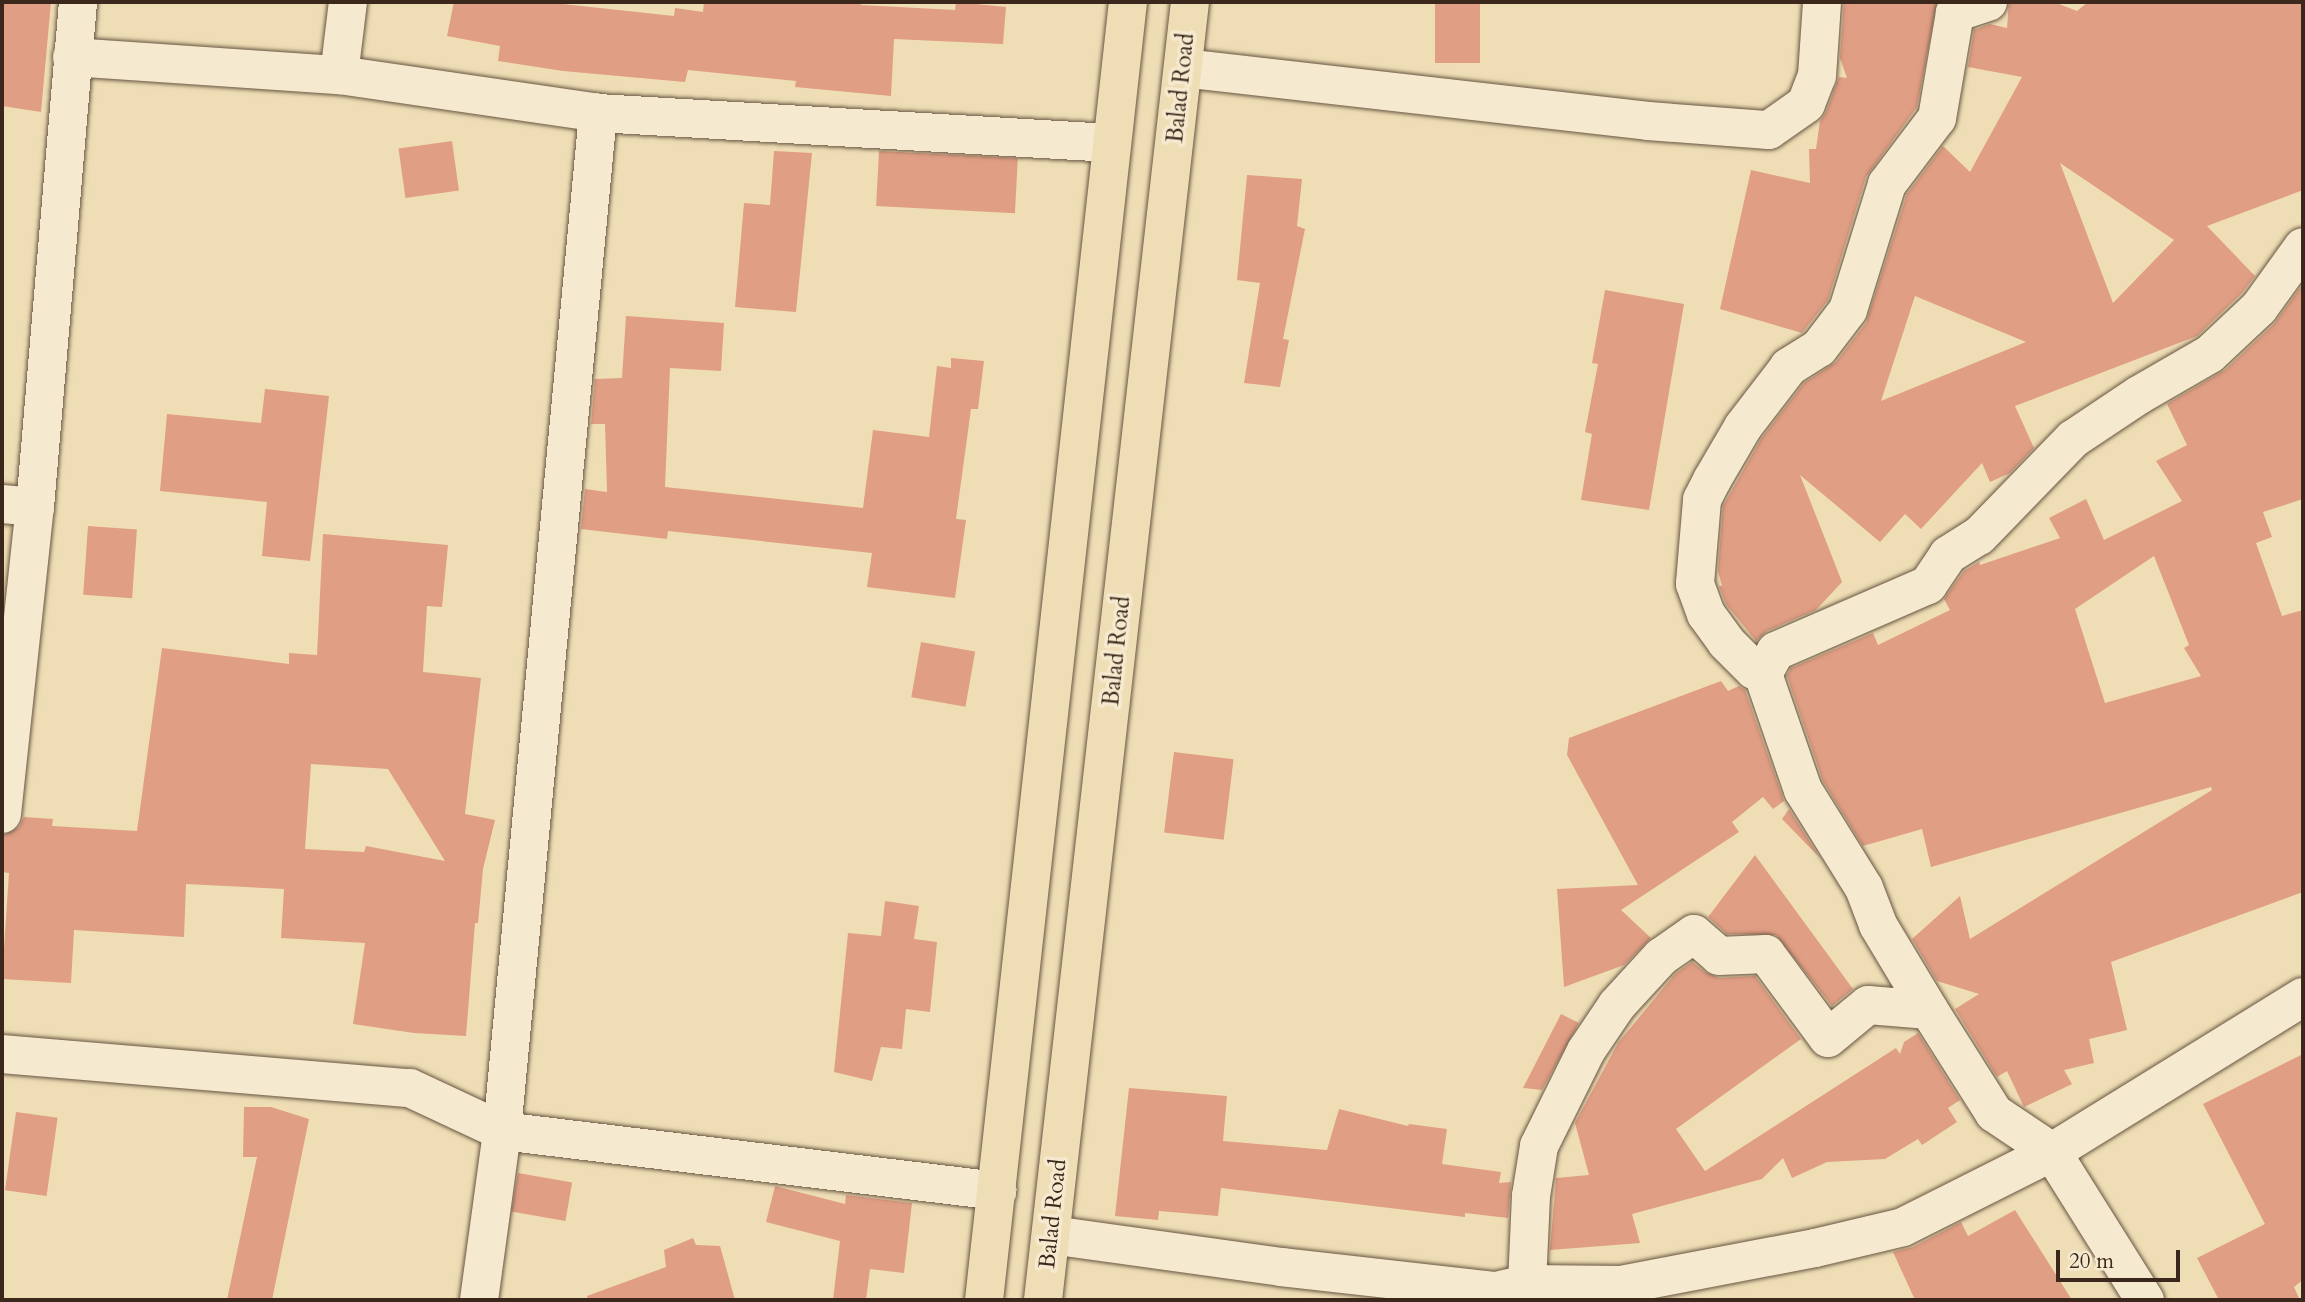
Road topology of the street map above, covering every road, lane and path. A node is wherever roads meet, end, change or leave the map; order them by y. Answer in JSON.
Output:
{"nodes":[{"id":1,"x":78,"y":2,"type":"edge"},
{"id":2,"x":348,"y":2,"type":"edge"},
{"id":3,"x":1128,"y":2,"type":"edge"},
{"id":4,"x":1190,"y":2,"type":"edge"},
{"id":5,"x":1822,"y":2,"type":"edge"},
{"id":6,"x":1988,"y":2,"type":"edge"},
{"id":7,"x":72,"y":57,"type":"junction"},
{"id":8,"x":1183,"y":68,"type":"junction"},
{"id":9,"x":339,"y":75,"type":"junction"},
{"id":10,"x":598,"y":113,"type":"junction"},
{"id":11,"x":1111,"y":143,"type":"junction"},
{"id":12,"x":2303,"y":247,"type":"edge"},
{"id":13,"x":18,"y":505,"type":"edge"},
{"id":14,"x":1763,"y":674,"type":"junction"},
{"id":15,"x":2,"y":814,"type":"edge"},
{"id":16,"x":2303,"y":997,"type":"edge"},
{"id":17,"x":1929,"y":1010,"type":"junction"},
{"id":18,"x":2,"y":1054,"type":"edge"},
{"id":19,"x":502,"y":1131,"type":"junction"},
{"id":20,"x":2052,"y":1152,"type":"junction"},
{"id":21,"x":997,"y":1191,"type":"junction"},
{"id":22,"x":1051,"y":1234,"type":"junction"},
{"id":23,"x":1507,"y":1292,"type":"edge"},
{"id":24,"x":479,"y":1300,"type":"edge"},
{"id":25,"x":984,"y":1300,"type":"edge"},
{"id":26,"x":1044,"y":1300,"type":"edge"},
{"id":27,"x":2145,"y":1300,"type":"edge"}],
"edges":[{"from":1,"to":7,"type":"street"},
{"from":2,"to":9,"type":"street"},
{"from":3,"to":11,"type":"highway"},
{"from":4,"to":8,"type":"highway","name":"Balad Road"},
{"from":5,"to":8,"type":"street"},
{"from":6,"to":14,"type":"street"},
{"from":7,"to":9,"type":"street"},
{"from":7,"to":13,"type":"street"},
{"from":8,"to":22,"type":"highway","name":"Balad Road"},
{"from":9,"to":10,"type":"street"},
{"from":10,"to":11,"type":"street"},
{"from":10,"to":19,"type":"street"},
{"from":11,"to":21,"type":"highway"},
{"from":12,"to":14,"type":"street"},
{"from":13,"to":15,"type":"street"},
{"from":14,"to":17,"type":"street"},
{"from":16,"to":20,"type":"street"},
{"from":17,"to":20,"type":"street"},
{"from":17,"to":23,"type":"street"},
{"from":18,"to":19,"type":"street"},
{"from":19,"to":21,"type":"street"},
{"from":19,"to":24,"type":"street"},
{"from":20,"to":23,"type":"street"},
{"from":20,"to":27,"type":"street"},
{"from":21,"to":25,"type":"highway"},
{"from":22,"to":23,"type":"street"},
{"from":22,"to":26,"type":"highway","name":"Balad Road"}]}
